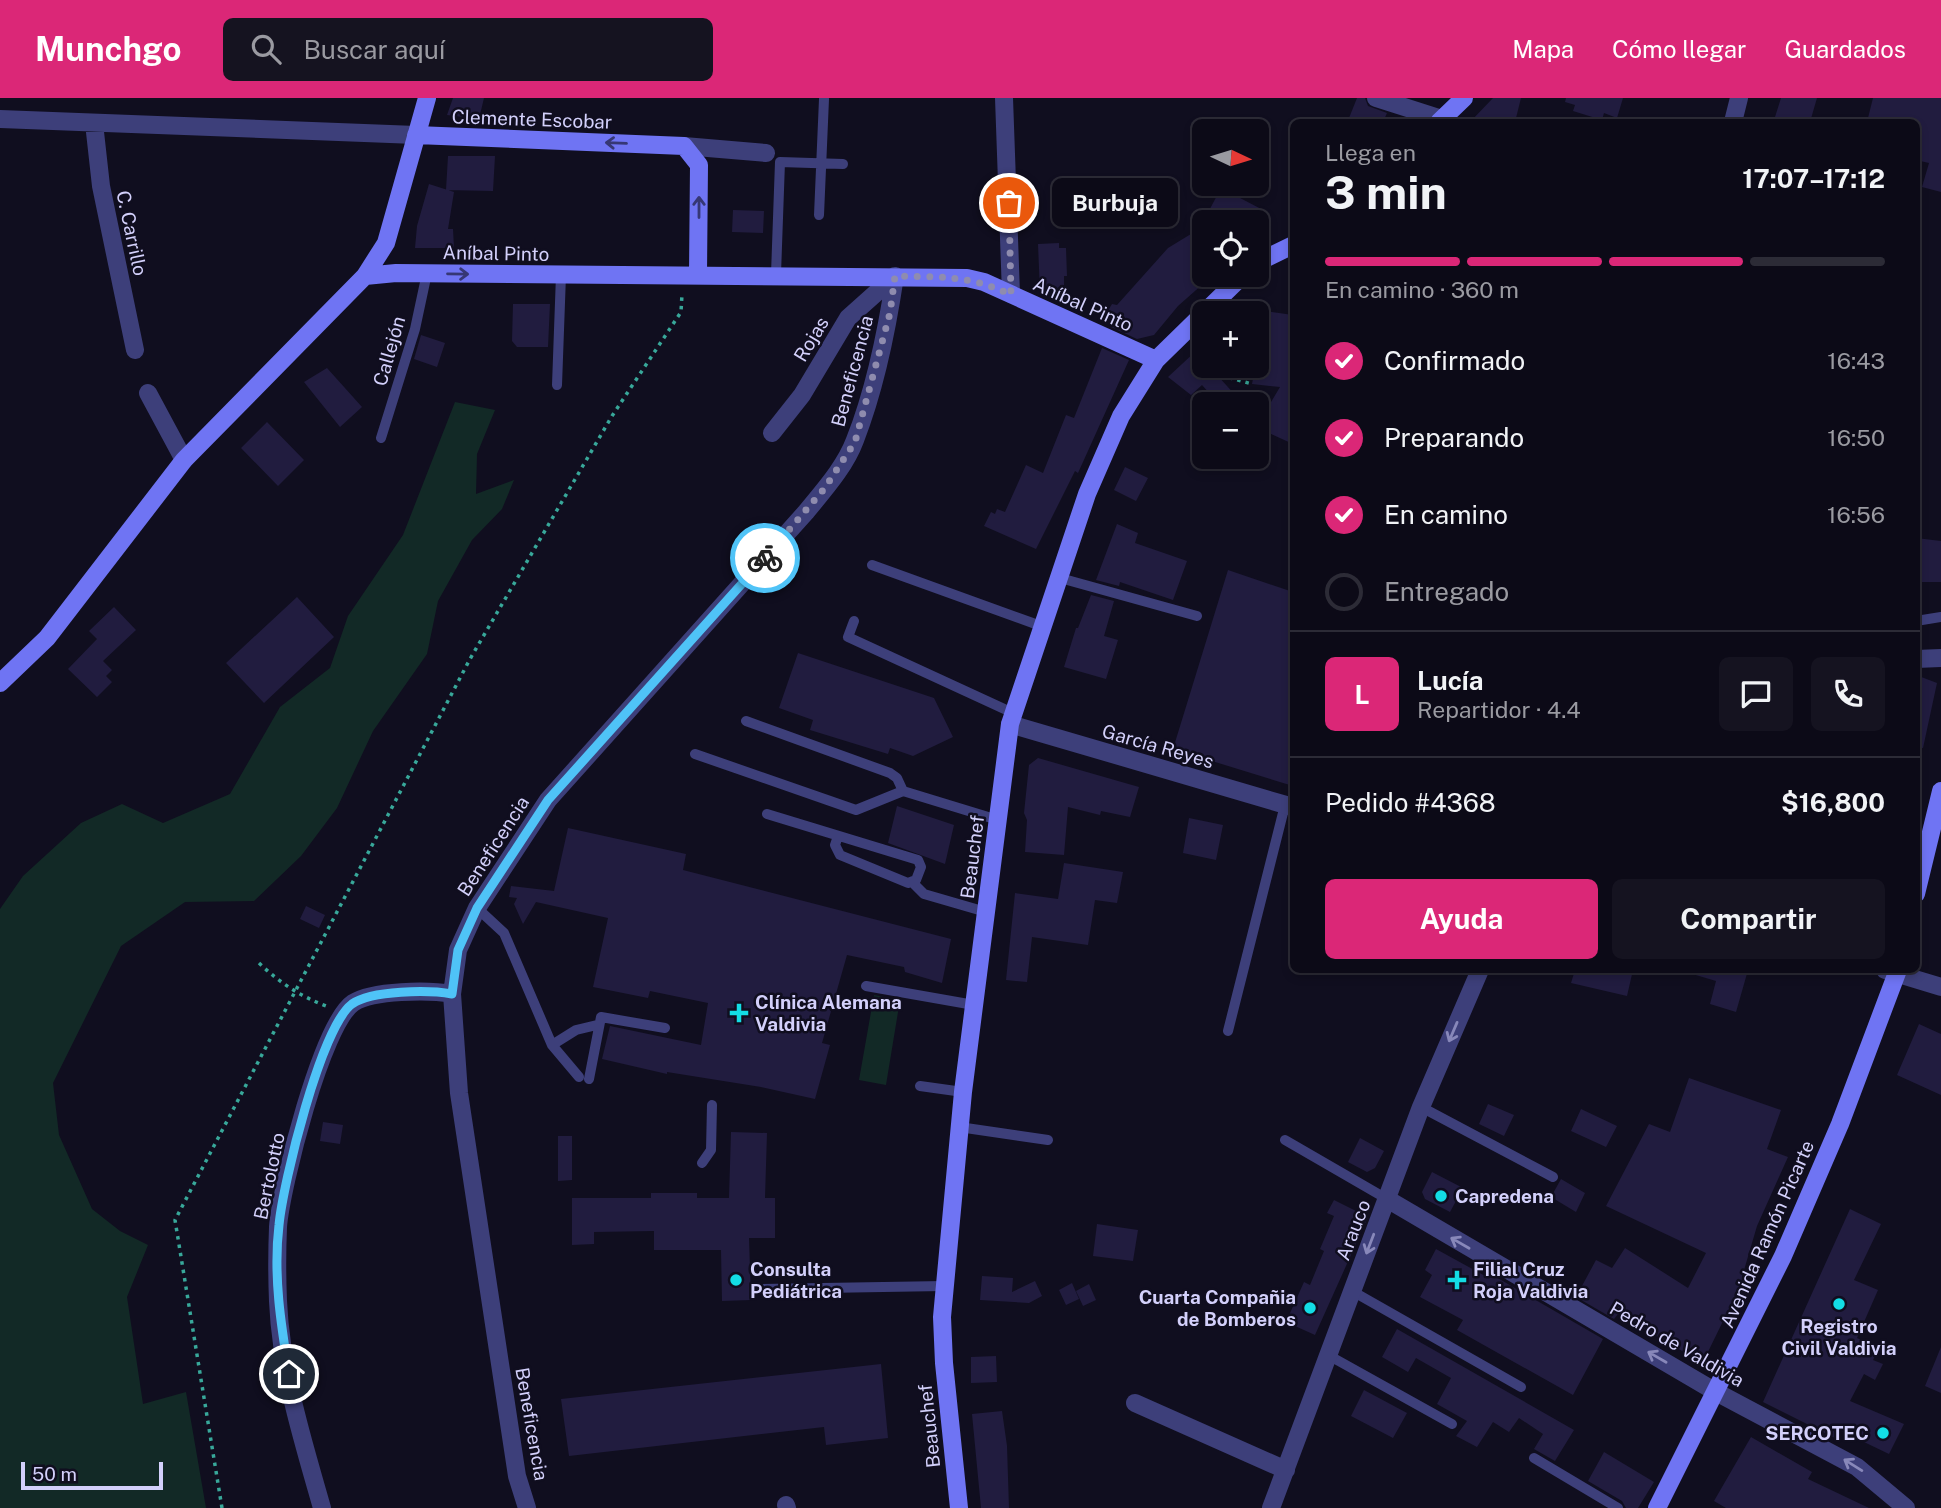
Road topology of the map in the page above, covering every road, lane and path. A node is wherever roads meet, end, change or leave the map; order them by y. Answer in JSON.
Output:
{"nodes":[{"id":1,"x":427,"y":98,"type":"edge"},
{"id":2,"x":1004,"y":98,"type":"edge"},
{"id":3,"x":1376,"y":98,"type":"edge"},
{"id":4,"x":1464,"y":98,"type":"edge"},
{"id":5,"x":1740,"y":98,"type":"edge"},
{"id":6,"x":824,"y":99,"type":"edge"},
{"id":7,"x":0,"y":118,"type":"edge"},
{"id":8,"x":1434,"y":119,"type":"edge"},
{"id":9,"x":1442,"y":119,"type":"edge"},
{"id":10,"x":1734,"y":119,"type":"edge"},
{"id":11,"x":94,"y":123,"type":"junction"},
{"id":12,"x":416,"y":135,"type":"junction"},
{"id":13,"x":684,"y":146,"type":"junction"},
{"id":14,"x":766,"y":153,"type":"dead end"},
{"id":15,"x":822,"y":162,"type":"junction"},
{"id":16,"x":843,"y":164,"type":"dead end"},
{"id":17,"x":819,"y":215,"type":"dead end"},
{"id":18,"x":1290,"y":246,"type":"edge"},
{"id":19,"x":1269,"y":257,"type":"edge"},
{"id":20,"x":427,"y":273,"type":"junction"},
{"id":21,"x":691,"y":274,"type":"junction"},
{"id":22,"x":776,"y":274,"type":"junction"},
{"id":23,"x":561,"y":275,"type":"junction"},
{"id":24,"x":365,"y":276,"type":"junction"},
{"id":25,"x":895,"y":276,"type":"junction"},
{"id":26,"x":1231,"y":287,"type":"edge"},
{"id":27,"x":1011,"y":295,"type":"junction"},
{"id":28,"x":135,"y":350,"type":"dead end"},
{"id":29,"x":1156,"y":360,"type":"junction"},
{"id":30,"x":1231,"y":378,"type":"edge"},
{"id":31,"x":1252,"y":384,"type":"dead end"},
{"id":32,"x":557,"y":385,"type":"dead end"},
{"id":33,"x":148,"y":393,"type":"dead end"},
{"id":34,"x":772,"y":433,"type":"dead end"},
{"id":35,"x":381,"y":438,"type":"dead end"},
{"id":36,"x":184,"y":460,"type":"junction"},
{"id":37,"x":872,"y":565,"type":"dead end"},
{"id":38,"x":1059,"y":578,"type":"junction"},
{"id":39,"x":1196,"y":616,"type":"dead end"},
{"id":40,"x":1941,"y":617,"type":"edge"},
{"id":41,"x":1920,"y":620,"type":"edge"},
{"id":42,"x":854,"y":621,"type":"dead end"},
{"id":43,"x":1041,"y":626,"type":"junction"},
{"id":44,"x":1941,"y":658,"type":"edge"},
{"id":45,"x":1920,"y":659,"type":"edge"},
{"id":46,"x":0,"y":683,"type":"edge"},
{"id":47,"x":1012,"y":719,"type":"junction"},
{"id":48,"x":746,"y":721,"type":"dead end"},
{"id":49,"x":695,"y":754,"type":"dead end"},
{"id":50,"x":903,"y":791,"type":"junction"},
{"id":51,"x":1941,"y":791,"type":"edge"},
{"id":52,"x":1289,"y":806,"type":"edge"},
{"id":53,"x":767,"y":814,"type":"dead end"},
{"id":54,"x":998,"y":820,"type":"junction"},
{"id":55,"x":838,"y":836,"type":"junction"},
{"id":56,"x":1936,"y":839,"type":"edge"},
{"id":57,"x":913,"y":883,"type":"junction"},
{"id":58,"x":1920,"y":883,"type":"edge"},
{"id":59,"x":477,"y":908,"type":"junction"},
{"id":60,"x":986,"y":912,"type":"junction"},
{"id":61,"x":259,"y":963,"type":"dead end"},
{"id":62,"x":1479,"y":973,"type":"edge"},
{"id":63,"x":1893,"y":973,"type":"edge"},
{"id":64,"x":1902,"y":973,"type":"edge"},
{"id":65,"x":866,"y":986,"type":"dead end"},
{"id":66,"x":1941,"y":987,"type":"edge"},
{"id":67,"x":296,"y":992,"type":"junction"},
{"id":68,"x":452,"y":994,"type":"junction"},
{"id":69,"x":974,"y":1005,"type":"junction"},
{"id":70,"x":344,"y":1012,"type":"junction"},
{"id":71,"x":597,"y":1025,"type":"junction"},
{"id":72,"x":665,"y":1028,"type":"dead end"},
{"id":73,"x":1228,"y":1031,"type":"dead end"},
{"id":74,"x":552,"y":1045,"type":"junction"},
{"id":75,"x":920,"y":1086,"type":"dead end"},
{"id":76,"x":963,"y":1092,"type":"junction"},
{"id":77,"x":712,"y":1105,"type":"dead end"},
{"id":78,"x":1421,"y":1107,"type":"junction"},
{"id":79,"x":959,"y":1127,"type":"junction"},
{"id":80,"x":1048,"y":1140,"type":"dead end"},
{"id":81,"x":1285,"y":1140,"type":"dead end"},
{"id":82,"x":702,"y":1163,"type":"dead end"},
{"id":83,"x":1553,"y":1177,"type":"dead end"},
{"id":84,"x":1387,"y":1199,"type":"junction"},
{"id":85,"x":944,"y":1286,"type":"junction"},
{"id":86,"x":758,"y":1289,"type":"dead end"},
{"id":87,"x":1352,"y":1291,"type":"junction"},
{"id":88,"x":1328,"y":1355,"type":"junction"},
{"id":89,"x":1521,"y":1387,"type":"dead end"},
{"id":90,"x":1716,"y":1392,"type":"junction"},
{"id":91,"x":1135,"y":1403,"type":"dead end"},
{"id":92,"x":1452,"y":1424,"type":"dead end"},
{"id":93,"x":1534,"y":1458,"type":"dead end"},
{"id":94,"x":1286,"y":1470,"type":"junction"},
{"id":95,"x":222,"y":1508,"type":"edge"},
{"id":96,"x":322,"y":1508,"type":"edge"},
{"id":97,"x":527,"y":1508,"type":"edge"},
{"id":98,"x":959,"y":1508,"type":"edge"},
{"id":99,"x":1271,"y":1508,"type":"edge"},
{"id":100,"x":1618,"y":1508,"type":"edge"},
{"id":101,"x":1657,"y":1508,"type":"edge"},
{"id":102,"x":1906,"y":1508,"type":"edge"}],
"edges":[{"from":1,"to":12,"type":"main road"},
{"from":2,"to":27,"type":"street"},
{"from":3,"to":8,"type":"street"},
{"from":4,"to":9,"type":"main road"},
{"from":5,"to":10,"type":"street"},
{"from":6,"to":15,"type":"lane"},
{"from":7,"to":11,"type":"street","name":"Clemente Escobar"},
{"from":11,"to":12,"type":"street","name":"Clemente Escobar"},
{"from":11,"to":28,"type":"street","name":"C. Carrillo"},
{"from":13,"to":12,"type":"main road","name":"Clemente Escobar","one_way":true},
{"from":12,"to":24,"type":"main road"},
{"from":13,"to":14,"type":"street","name":"Clemente Escobar"},
{"from":21,"to":13,"type":"main road","one_way":true},
{"from":15,"to":16,"type":"lane"},
{"from":15,"to":17,"type":"lane"},
{"from":15,"to":22,"type":"lane"},
{"from":18,"to":19,"type":"main road"},
{"from":20,"to":23,"type":"main road","name":"Aníbal Pinto","one_way":true},
{"from":20,"to":24,"type":"main road","name":"Aníbal Pinto"},
{"from":20,"to":35,"type":"lane","name":"Callejón"},
{"from":21,"to":22,"type":"main road","name":"Aníbal Pinto"},
{"from":21,"to":23,"type":"main road","name":"Aníbal Pinto"},
{"from":21,"to":67,"type":"path"},
{"from":22,"to":25,"type":"main road","name":"Aníbal Pinto"},
{"from":23,"to":32,"type":"lane"},
{"from":24,"to":36,"type":"main road"},
{"from":25,"to":27,"type":"main road","name":"Aníbal Pinto"},
{"from":25,"to":34,"type":"street","name":"Rojas"},
{"from":25,"to":59,"type":"street","name":"Beneficencia"},
{"from":26,"to":29,"type":"main road","name":"Beauchef"},
{"from":27,"to":29,"type":"main road","name":"Aníbal Pinto"},
{"from":29,"to":38,"type":"main road","name":"Beauchef"},
{"from":30,"to":31,"type":"path"},
{"from":33,"to":36,"type":"street"},
{"from":36,"to":46,"type":"main road"},
{"from":37,"to":43,"type":"lane"},
{"from":38,"to":39,"type":"lane"},
{"from":38,"to":43,"type":"main road","name":"Beauchef"},
{"from":40,"to":41,"type":"lane"},
{"from":42,"to":47,"type":"lane"},
{"from":43,"to":47,"type":"main road","name":"Beauchef"},
{"from":44,"to":45,"type":"street"},
{"from":47,"to":52,"type":"street","name":"García Reyes"},
{"from":47,"to":54,"type":"main road","name":"Beauchef"},
{"from":48,"to":50,"type":"lane"},
{"from":49,"to":50,"type":"lane"},
{"from":50,"to":54,"type":"lane"},
{"from":51,"to":56,"type":"main road"},
{"from":52,"to":73,"type":"lane"},
{"from":53,"to":55,"type":"lane"},
{"from":54,"to":60,"type":"main road","name":"Beauchef"},
{"from":55,"to":57,"type":"lane"},
{"from":55,"to":57,"type":"lane"},
{"from":56,"to":58,"type":"main road"},
{"from":57,"to":60,"type":"lane"},
{"from":59,"to":68,"type":"street","name":"Beneficencia"},
{"from":59,"to":74,"type":"lane"},
{"from":60,"to":69,"type":"main road","name":"Beauchef"},
{"from":61,"to":67,"type":"path"},
{"from":62,"to":78,"type":"street","name":"Arauco","one_way":true},
{"from":63,"to":90,"type":"main road","name":"Avenida Ramón Picarte"},
{"from":64,"to":66,"type":"street"},
{"from":65,"to":69,"type":"lane"},
{"from":67,"to":70,"type":"path"},
{"from":67,"to":95,"type":"path"},
{"from":68,"to":70,"type":"street"},
{"from":68,"to":97,"type":"street","name":"Beneficencia"},
{"from":69,"to":76,"type":"main road","name":"Beauchef"},
{"from":70,"to":96,"type":"street","name":"Bertolotto"},
{"from":71,"to":72,"type":"lane"},
{"from":71,"to":74,"type":"lane"},
{"from":71,"to":74,"type":"lane"},
{"from":75,"to":76,"type":"lane"},
{"from":76,"to":79,"type":"main road","name":"Beauchef"},
{"from":77,"to":82,"type":"lane"},
{"from":78,"to":83,"type":"lane"},
{"from":78,"to":84,"type":"street","name":"Arauco"},
{"from":79,"to":80,"type":"lane"},
{"from":79,"to":85,"type":"main road","name":"Beauchef"},
{"from":81,"to":84,"type":"lane"},
{"from":84,"to":87,"type":"street","name":"Arauco","one_way":true},
{"from":90,"to":84,"type":"street","name":"Pedro de Valdivia","one_way":true},
{"from":85,"to":86,"type":"lane"},
{"from":85,"to":98,"type":"main road","name":"Beauchef"},
{"from":87,"to":88,"type":"street","name":"Arauco"},
{"from":87,"to":89,"type":"lane"},
{"from":88,"to":92,"type":"lane"},
{"from":88,"to":94,"type":"street","name":"Arauco"},
{"from":90,"to":101,"type":"main road","name":"Avenida Ramón Picarte"},
{"from":102,"to":90,"type":"street","name":"Pedro de Valdivia","one_way":true},
{"from":91,"to":94,"type":"street"},
{"from":93,"to":100,"type":"lane"},
{"from":94,"to":99,"type":"street","name":"Arauco"}]}
